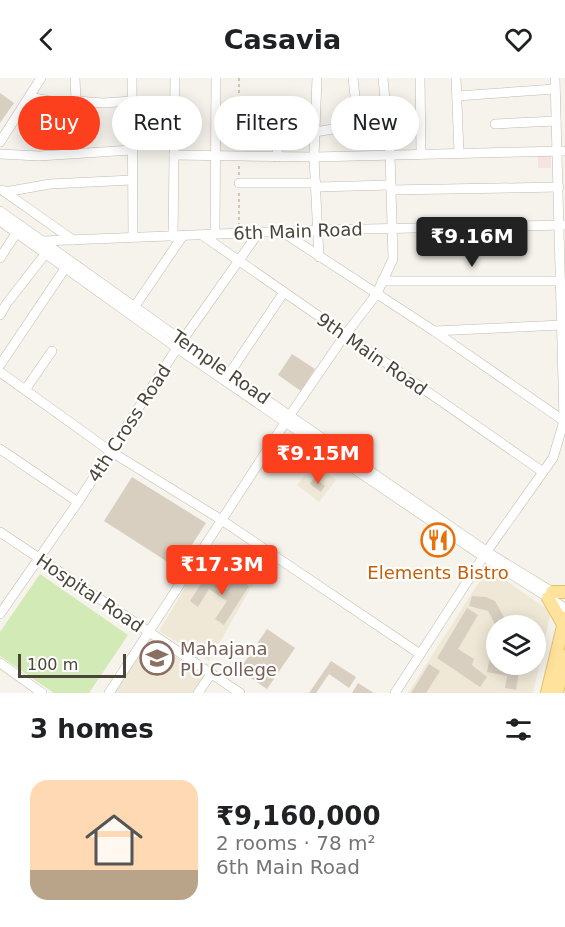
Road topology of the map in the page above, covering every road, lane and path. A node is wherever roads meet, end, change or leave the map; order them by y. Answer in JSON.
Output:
{"nodes":[{"id":1,"x":41,"y":78,"type":"edge"},
{"id":2,"x":75,"y":78,"type":"edge"},
{"id":3,"x":132,"y":78,"type":"edge"},
{"id":4,"x":175,"y":78,"type":"edge"},
{"id":5,"x":216,"y":78,"type":"edge"},
{"id":6,"x":317,"y":78,"type":"edge"},
{"id":7,"x":353,"y":78,"type":"edge"},
{"id":8,"x":383,"y":78,"type":"edge"},
{"id":9,"x":420,"y":78,"type":"edge"},
{"id":10,"x":456,"y":78,"type":"edge"},
{"id":11,"x":555,"y":78,"type":"edge"},
{"id":12,"x":555,"y":89,"type":"junction"},
{"id":13,"x":30,"y":96,"type":"edge"},
{"id":14,"x":76,"y":96,"type":"edge"},
{"id":15,"x":132,"y":96,"type":"edge"},
{"id":16,"x":316,"y":96,"type":"edge"},
{"id":17,"x":355,"y":96,"type":"dead end"},
{"id":18,"x":385,"y":96,"type":"edge"},
{"id":19,"x":457,"y":96,"type":"junction"},
{"id":20,"x":18,"y":114,"type":"edge"},
{"id":21,"x":556,"y":121,"type":"junction"},
{"id":22,"x":495,"y":124,"type":"dead end"},
{"id":23,"x":0,"y":142,"type":"edge"},
{"id":24,"x":132,"y":150,"type":"joint"},
{"id":25,"x":278,"y":150,"type":"edge"},
{"id":26,"x":314,"y":150,"type":"edge"},
{"id":27,"x":390,"y":150,"type":"edge"},
{"id":28,"x":561,"y":151,"type":"edge"},
{"id":29,"x":459,"y":153,"type":"junction"},
{"id":30,"x":0,"y":154,"type":"edge"},
{"id":31,"x":390,"y":154,"type":"junction"},
{"id":32,"x":421,"y":154,"type":"junction"},
{"id":33,"x":174,"y":155,"type":"junction"},
{"id":34,"x":215,"y":156,"type":"junction"},
{"id":35,"x":278,"y":157,"type":"junction"},
{"id":36,"x":314,"y":158,"type":"junction"},
{"id":37,"x":132,"y":180,"type":"junction"},
{"id":38,"x":239,"y":183,"type":"dead end"},
{"id":39,"x":316,"y":185,"type":"junction"},
{"id":40,"x":559,"y":187,"type":"junction"},
{"id":41,"x":391,"y":188,"type":"junction"},
{"id":42,"x":2,"y":190,"type":"edge"},
{"id":43,"x":0,"y":211,"type":"edge"},
{"id":44,"x":0,"y":221,"type":"edge"},
{"id":45,"x":562,"y":225,"type":"edge"},
{"id":46,"x":392,"y":228,"type":"junction"},
{"id":47,"x":318,"y":230,"type":"junction"},
{"id":48,"x":281,"y":231,"type":"junction"},
{"id":49,"x":17,"y":232,"type":"junction"},
{"id":50,"x":259,"y":232,"type":"junction"},
{"id":51,"x":215,"y":234,"type":"junction"},
{"id":52,"x":202,"y":235,"type":"junction"},
{"id":53,"x":133,"y":237,"type":"junction"},
{"id":54,"x":177,"y":237,"type":"junction"},
{"id":55,"x":73,"y":240,"type":"junction"},
{"id":56,"x":43,"y":241,"type":"junction"},
{"id":57,"x":32,"y":243,"type":"junction"},
{"id":58,"x":46,"y":253,"type":"junction"},
{"id":59,"x":319,"y":257,"type":"junction"},
{"id":60,"x":0,"y":258,"type":"edge"},
{"id":61,"x":238,"y":261,"type":"junction"},
{"id":62,"x":66,"y":267,"type":"junction"},
{"id":63,"x":382,"y":281,"type":"junction"},
{"id":64,"x":561,"y":281,"type":"junction"},
{"id":65,"x":284,"y":292,"type":"junction"},
{"id":66,"x":376,"y":295,"type":"junction"},
{"id":67,"x":135,"y":306,"type":"junction"},
{"id":68,"x":0,"y":315,"type":"edge"},
{"id":69,"x":562,"y":325,"type":"junction"},
{"id":70,"x":434,"y":331,"type":"junction"},
{"id":71,"x":345,"y":335,"type":"junction"},
{"id":72,"x":180,"y":344,"type":"junction"},
{"id":73,"x":52,"y":351,"type":"dead end"},
{"id":74,"x":0,"y":365,"type":"edge"},
{"id":75,"x":0,"y":372,"type":"edge"},
{"id":76,"x":229,"y":374,"type":"junction"},
{"id":77,"x":25,"y":390,"type":"junction"},
{"id":78,"x":287,"y":419,"type":"junction"},
{"id":79,"x":564,"y":421,"type":"edge"},
{"id":80,"x":0,"y":449,"type":"edge"},
{"id":81,"x":110,"y":451,"type":"junction"},
{"id":82,"x":543,"y":472,"type":"junction"},
{"id":83,"x":78,"y":502,"type":"junction"},
{"id":84,"x":220,"y":519,"type":"junction"},
{"id":85,"x":0,"y":532,"type":"edge"},
{"id":86,"x":485,"y":554,"type":"junction"},
{"id":87,"x":40,"y":559,"type":"junction"},
{"id":88,"x":565,"y":592,"type":"edge"},
{"id":89,"x":550,"y":595,"type":"junction"},
{"id":90,"x":565,"y":597,"type":"edge"},
{"id":91,"x":565,"y":608,"type":"edge"},
{"id":92,"x":0,"y":614,"type":"edge"},
{"id":93,"x":564,"y":621,"type":"edge"},
{"id":94,"x":149,"y":633,"type":"junction"},
{"id":95,"x":420,"y":654,"type":"junction"},
{"id":96,"x":565,"y":660,"type":"edge"},
{"id":97,"x":0,"y":663,"type":"edge"},
{"id":98,"x":211,"y":674,"type":"junction"},
{"id":99,"x":38,"y":692,"type":"edge"},
{"id":100,"x":110,"y":693,"type":"edge"},
{"id":101,"x":198,"y":693,"type":"edge"},
{"id":102,"x":240,"y":693,"type":"edge"},
{"id":103,"x":395,"y":693,"type":"edge"},
{"id":104,"x":547,"y":693,"type":"edge"},
{"id":105,"x":557,"y":693,"type":"edge"}],
"edges":[{"from":1,"to":13,"type":"street"},
{"from":2,"to":14,"type":"street"},
{"from":3,"to":15,"type":"street"},
{"from":4,"to":33,"type":"street"},
{"from":5,"to":34,"type":"street"},
{"from":6,"to":16,"type":"street"},
{"from":7,"to":17,"type":"street"},
{"from":8,"to":18,"type":"street"},
{"from":9,"to":32,"type":"street"},
{"from":10,"to":19,"type":"street"},
{"from":11,"to":12,"type":"street"},
{"from":12,"to":19,"type":"street"},
{"from":12,"to":21,"type":"street"},
{"from":19,"to":29,"type":"street"},
{"from":20,"to":23,"type":"street"},
{"from":21,"to":22,"type":"street"},
{"from":21,"to":28,"type":"street"},
{"from":24,"to":30,"type":"street"},
{"from":24,"to":37,"type":"street"},
{"from":25,"to":35,"type":"street"},
{"from":26,"to":36,"type":"street"},
{"from":27,"to":31,"type":"street"},
{"from":28,"to":29,"type":"street"},
{"from":28,"to":40,"type":"street"},
{"from":29,"to":32,"type":"street"},
{"from":31,"to":32,"type":"street"},
{"from":31,"to":36,"type":"street"},
{"from":31,"to":41,"type":"street"},
{"from":33,"to":34,"type":"street"},
{"from":33,"to":54,"type":"street"},
{"from":34,"to":35,"type":"street"},
{"from":34,"to":51,"type":"street"},
{"from":35,"to":36,"type":"street"},
{"from":36,"to":39,"type":"street"},
{"from":37,"to":42,"type":"street"},
{"from":37,"to":53,"type":"street"},
{"from":38,"to":39,"type":"street"},
{"from":39,"to":41,"type":"street"},
{"from":39,"to":47,"type":"street"},
{"from":40,"to":41,"type":"street"},
{"from":40,"to":45,"type":"street"},
{"from":41,"to":46,"type":"street"},
{"from":42,"to":55,"type":"street"},
{"from":43,"to":56,"type":"street","name":"Temple Road"},
{"from":44,"to":49,"type":"street","name":"Temple Road"},
{"from":45,"to":46,"type":"street","name":"6th Main Road"},
{"from":45,"to":64,"type":"street"},
{"from":46,"to":47,"type":"street","name":"6th Main Road"},
{"from":46,"to":63,"type":"street"},
{"from":47,"to":48,"type":"street","name":"6th Main Road"},
{"from":47,"to":59,"type":"street"},
{"from":48,"to":50,"type":"street","name":"6th Main Road"},
{"from":48,"to":59,"type":"street"},
{"from":49,"to":57,"type":"street","name":"Temple Road"},
{"from":49,"to":60,"type":"street"},
{"from":50,"to":51,"type":"street","name":"6th Main Road"},
{"from":50,"to":61,"type":"street","name":"4th Cross Road"},
{"from":51,"to":52,"type":"street","name":"6th Main Road"},
{"from":52,"to":54,"type":"street","name":"6th Main Road"},
{"from":52,"to":61,"type":"street","name":"9th Main Road"},
{"from":53,"to":54,"type":"street","name":"6th Main Road"},
{"from":53,"to":55,"type":"street","name":"6th Main Road"},
{"from":54,"to":67,"type":"street"},
{"from":55,"to":56,"type":"street","name":"6th Main Road"},
{"from":56,"to":57,"type":"street","name":"6th Main Road"},
{"from":56,"to":67,"type":"street","name":"Temple Road"},
{"from":57,"to":58,"type":"street","name":"Temple Road"},
{"from":58,"to":62,"type":"street","name":"Temple Road"},
{"from":58,"to":68,"type":"street"},
{"from":59,"to":66,"type":"street"},
{"from":61,"to":65,"type":"street","name":"9th Main Road"},
{"from":61,"to":72,"type":"street","name":"4th Cross Road"},
{"from":62,"to":72,"type":"street","name":"Temple Road"},
{"from":62,"to":74,"type":"street"},
{"from":63,"to":64,"type":"street"},
{"from":63,"to":66,"type":"street"},
{"from":64,"to":69,"type":"street"},
{"from":65,"to":71,"type":"street","name":"9th Main Road"},
{"from":65,"to":76,"type":"street"},
{"from":66,"to":70,"type":"street"},
{"from":66,"to":71,"type":"street"},
{"from":67,"to":72,"type":"street","name":"Temple Road"},
{"from":69,"to":70,"type":"street"},
{"from":69,"to":79,"type":"street"},
{"from":70,"to":79,"type":"street"},
{"from":71,"to":78,"type":"street"},
{"from":71,"to":82,"type":"street","name":"9th Main Road"},
{"from":72,"to":76,"type":"street","name":"Temple Road"},
{"from":72,"to":78,"type":"street","name":"Temple Road"},
{"from":72,"to":81,"type":"street","name":"4th Cross Road"},
{"from":73,"to":77,"type":"street"},
{"from":75,"to":77,"type":"street"},
{"from":76,"to":78,"type":"street","name":"Temple Road"},
{"from":77,"to":81,"type":"street"},
{"from":78,"to":84,"type":"street"},
{"from":78,"to":86,"type":"street","name":"Temple Road"},
{"from":79,"to":82,"type":"street"},
{"from":80,"to":83,"type":"street"},
{"from":81,"to":83,"type":"street","name":"4th Cross Road"},
{"from":81,"to":84,"type":"street"},
{"from":82,"to":86,"type":"street"},
{"from":83,"to":87,"type":"street","name":"4th Cross Road"},
{"from":84,"to":94,"type":"street"},
{"from":84,"to":95,"type":"street"},
{"from":85,"to":87,"type":"street","name":"Hospital Road"},
{"from":86,"to":89,"type":"street","name":"Temple Road"},
{"from":86,"to":95,"type":"street"},
{"from":87,"to":92,"type":"street","name":"4th Cross Road"},
{"from":87,"to":94,"type":"street","name":"Hospital Road"},
{"from":88,"to":89,"type":"main road"},
{"from":89,"to":90,"type":"street","name":"Temple Road"},
{"from":89,"to":91,"type":"street","name":"Temple Road"},
{"from":89,"to":93,"type":"main road"},
{"from":93,"to":104,"type":"main road"},
{"from":94,"to":98,"type":"street","name":"Hospital Road"},
{"from":94,"to":100,"type":"street"},
{"from":95,"to":103,"type":"street"},
{"from":96,"to":105,"type":"main road"},
{"from":97,"to":99,"type":"street"},
{"from":98,"to":101,"type":"street"},
{"from":98,"to":102,"type":"street","name":"Hospital Road"}]}
